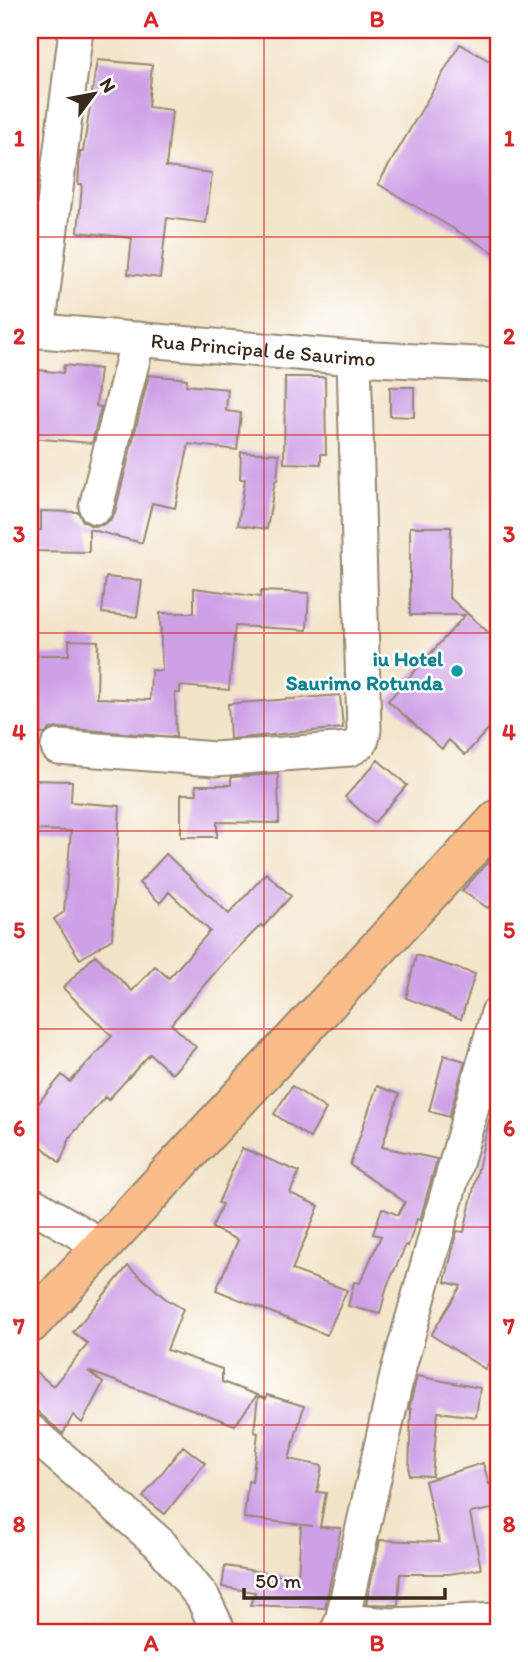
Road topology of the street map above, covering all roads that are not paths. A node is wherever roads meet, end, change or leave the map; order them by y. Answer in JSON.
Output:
{"nodes":[{"id":1,"x":76,"y":30,"type":"edge"},
{"id":2,"x":34,"y":330,"type":"edge"},
{"id":3,"x":138,"y":339,"type":"junction"},
{"id":4,"x":354,"y":358,"type":"junction"},
{"id":5,"x":498,"y":365,"type":"edge"},
{"id":6,"x":96,"y":507,"type":"dead end"},
{"id":7,"x":58,"y":747,"type":"dead end"},
{"id":8,"x":498,"y":819,"type":"edge"},
{"id":9,"x":498,"y":1013,"type":"edge"},
{"id":10,"x":30,"y":1203,"type":"edge"},
{"id":11,"x":102,"y":1246,"type":"junction"},
{"id":12,"x":30,"y":1324,"type":"edge"},
{"id":13,"x":30,"y":1431,"type":"edge"},
{"id":14,"x":498,"y":1620,"type":"edge"},
{"id":15,"x":339,"y":1626,"type":"edge"},
{"id":16,"x":219,"y":1632,"type":"edge"}],
"edges":[{"from":1,"to":2,"type":"street"},
{"from":2,"to":3,"type":"street","name":"Rua Principal de Saurimo"},
{"from":3,"to":4,"type":"street","name":"Rua Principal de Saurimo"},
{"from":3,"to":6,"type":"street"},
{"from":4,"to":5,"type":"street","name":"Rua Principal de Saurimo"},
{"from":4,"to":7,"type":"street"},
{"from":8,"to":11,"type":"main road"},
{"from":9,"to":15,"type":"street"},
{"from":10,"to":11,"type":"street"},
{"from":11,"to":12,"type":"main road"},
{"from":13,"to":16,"type":"street"},
{"from":14,"to":15,"type":"street"}]}
